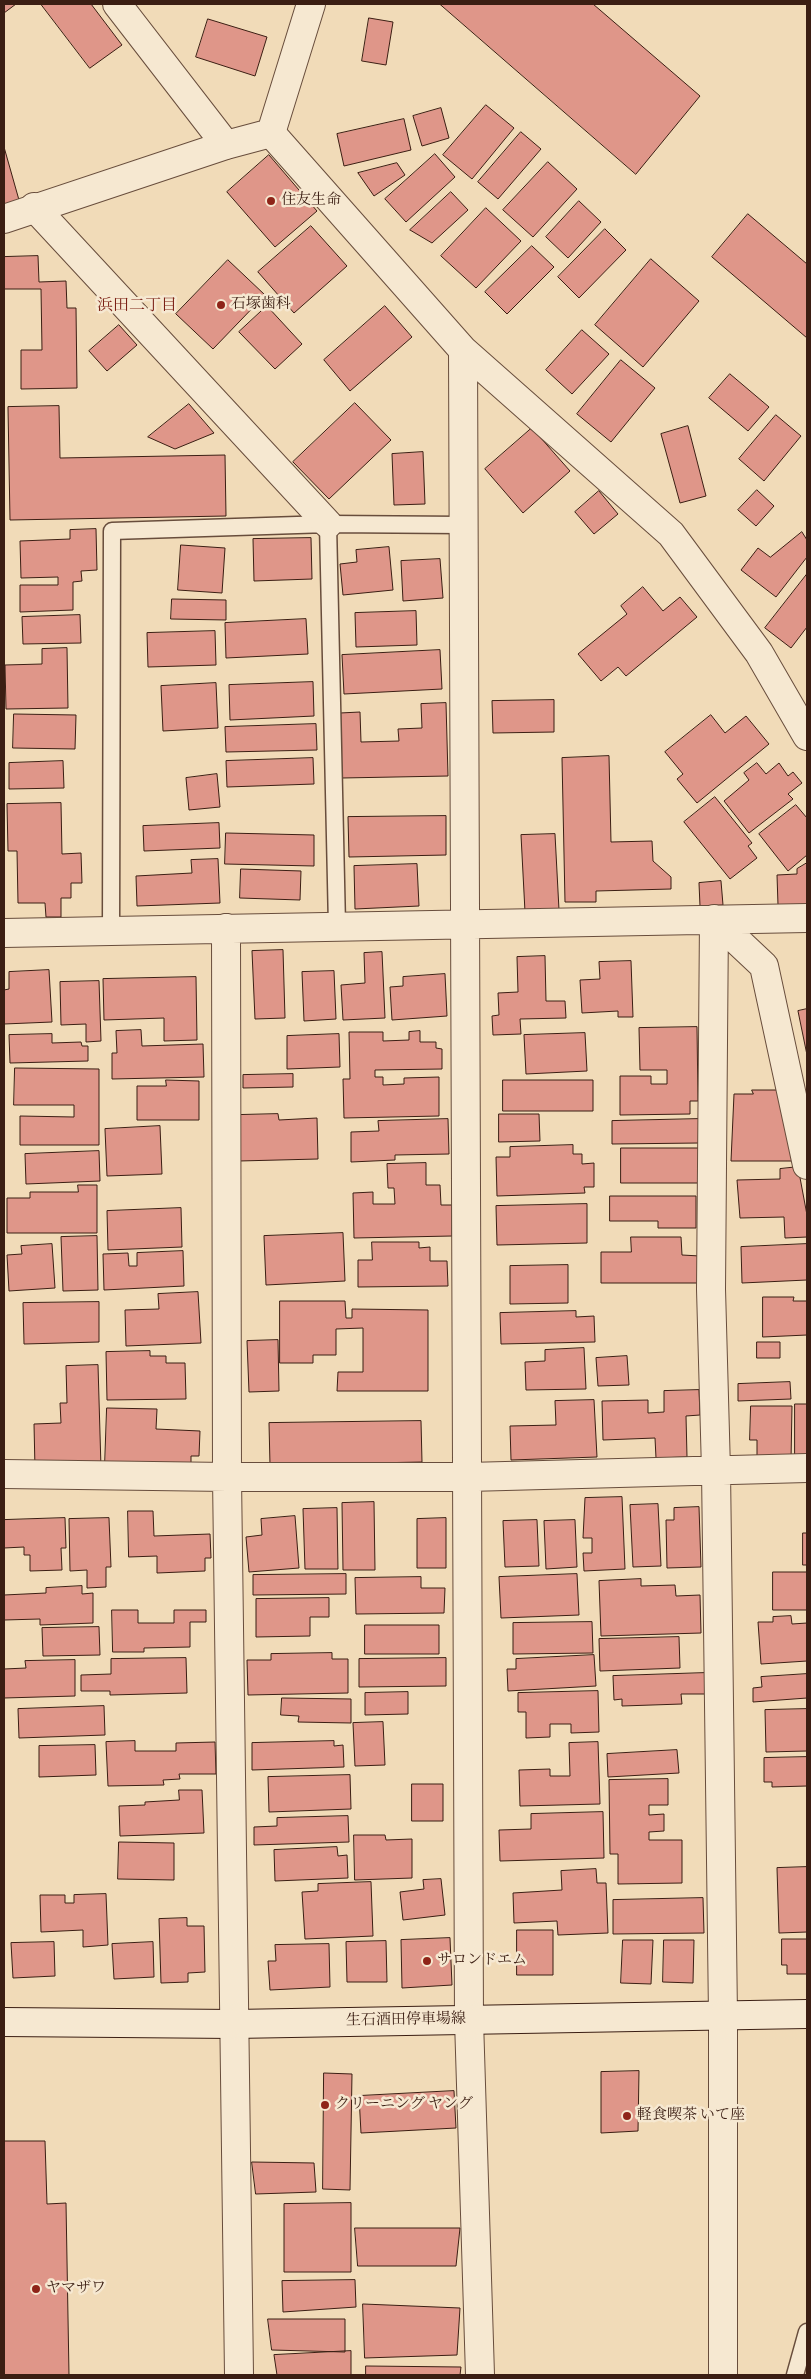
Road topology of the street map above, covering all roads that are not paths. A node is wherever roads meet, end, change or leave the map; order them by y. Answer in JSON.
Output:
{"nodes":[{"id":1,"x":311,"y":4,"type":"edge"},
{"id":2,"x":126,"y":10,"type":"edge"},
{"id":3,"x":271,"y":134,"type":"junction"},
{"id":4,"x":226,"y":145,"type":"junction"},
{"id":5,"x":34,"y":207,"type":"junction"},
{"id":6,"x":4,"y":219,"type":"edge"},
{"id":7,"x":463,"y":350,"type":"junction"},
{"id":8,"x":328,"y":524,"type":"junction"},
{"id":9,"x":463,"y":525,"type":"junction"},
{"id":10,"x":807,"y":736,"type":"edge"},
{"id":11,"x":807,"y":918,"type":"edge"},
{"id":12,"x":714,"y":919,"type":"junction"},
{"id":13,"x":465,"y":923,"type":"junction"},
{"id":14,"x":337,"y":926,"type":"junction"},
{"id":15,"x":226,"y":928,"type":"junction"},
{"id":16,"x":110,"y":931,"type":"junction"},
{"id":17,"x":4,"y":933,"type":"edge"},
{"id":18,"x":807,"y":1165,"type":"edge"},
{"id":19,"x":807,"y":1468,"type":"edge"},
{"id":20,"x":716,"y":1470,"type":"junction"},
{"id":21,"x":4,"y":1474,"type":"edge"},
{"id":22,"x":227,"y":1477,"type":"junction"},
{"id":23,"x":468,"y":1477,"type":"junction"},
{"id":24,"x":807,"y":2014,"type":"edge"},
{"id":25,"x":723,"y":2016,"type":"junction"},
{"id":26,"x":469,"y":2020,"type":"junction"},
{"id":27,"x":4,"y":2022,"type":"edge"},
{"id":28,"x":234,"y":2024,"type":"junction"},
{"id":29,"x":807,"y":2332,"type":"edge"},
{"id":30,"x":239,"y":2375,"type":"edge"},
{"id":31,"x":480,"y":2375,"type":"edge"},
{"id":32,"x":723,"y":2375,"type":"edge"},
{"id":33,"x":795,"y":2375,"type":"edge"}],
"edges":[{"from":1,"to":3,"type":"street"},
{"from":2,"to":4,"type":"street"},
{"from":3,"to":4,"type":"street"},
{"from":3,"to":7,"type":"street"},
{"from":4,"to":5,"type":"street"},
{"from":5,"to":6,"type":"street"},
{"from":5,"to":8,"type":"street"},
{"from":7,"to":9,"type":"street"},
{"from":7,"to":10,"type":"street"},
{"from":8,"to":9,"type":"lane"},
{"from":8,"to":14,"type":"lane"},
{"from":8,"to":16,"type":"lane"},
{"from":9,"to":13,"type":"street"},
{"from":11,"to":12,"type":"street"},
{"from":12,"to":13,"type":"street"},
{"from":12,"to":18,"type":"street"},
{"from":12,"to":20,"type":"street"},
{"from":13,"to":14,"type":"street"},
{"from":13,"to":23,"type":"street"},
{"from":14,"to":15,"type":"street"},
{"from":15,"to":16,"type":"street"},
{"from":15,"to":22,"type":"street"},
{"from":16,"to":17,"type":"street"},
{"from":19,"to":20,"type":"street"},
{"from":20,"to":23,"type":"street"},
{"from":20,"to":25,"type":"street"},
{"from":21,"to":22,"type":"street"},
{"from":22,"to":23,"type":"street"},
{"from":22,"to":28,"type":"street"},
{"from":23,"to":26,"type":"street"},
{"from":24,"to":25,"type":"street","name":"生石酒田停車場線"},
{"from":25,"to":26,"type":"street","name":"生石酒田停車場線"},
{"from":25,"to":32,"type":"street"},
{"from":26,"to":28,"type":"street","name":"生石酒田停車場線"},
{"from":26,"to":31,"type":"street"},
{"from":27,"to":28,"type":"street","name":"生石酒田停車場線"},
{"from":28,"to":30,"type":"street"},
{"from":29,"to":33,"type":"lane"}]}
